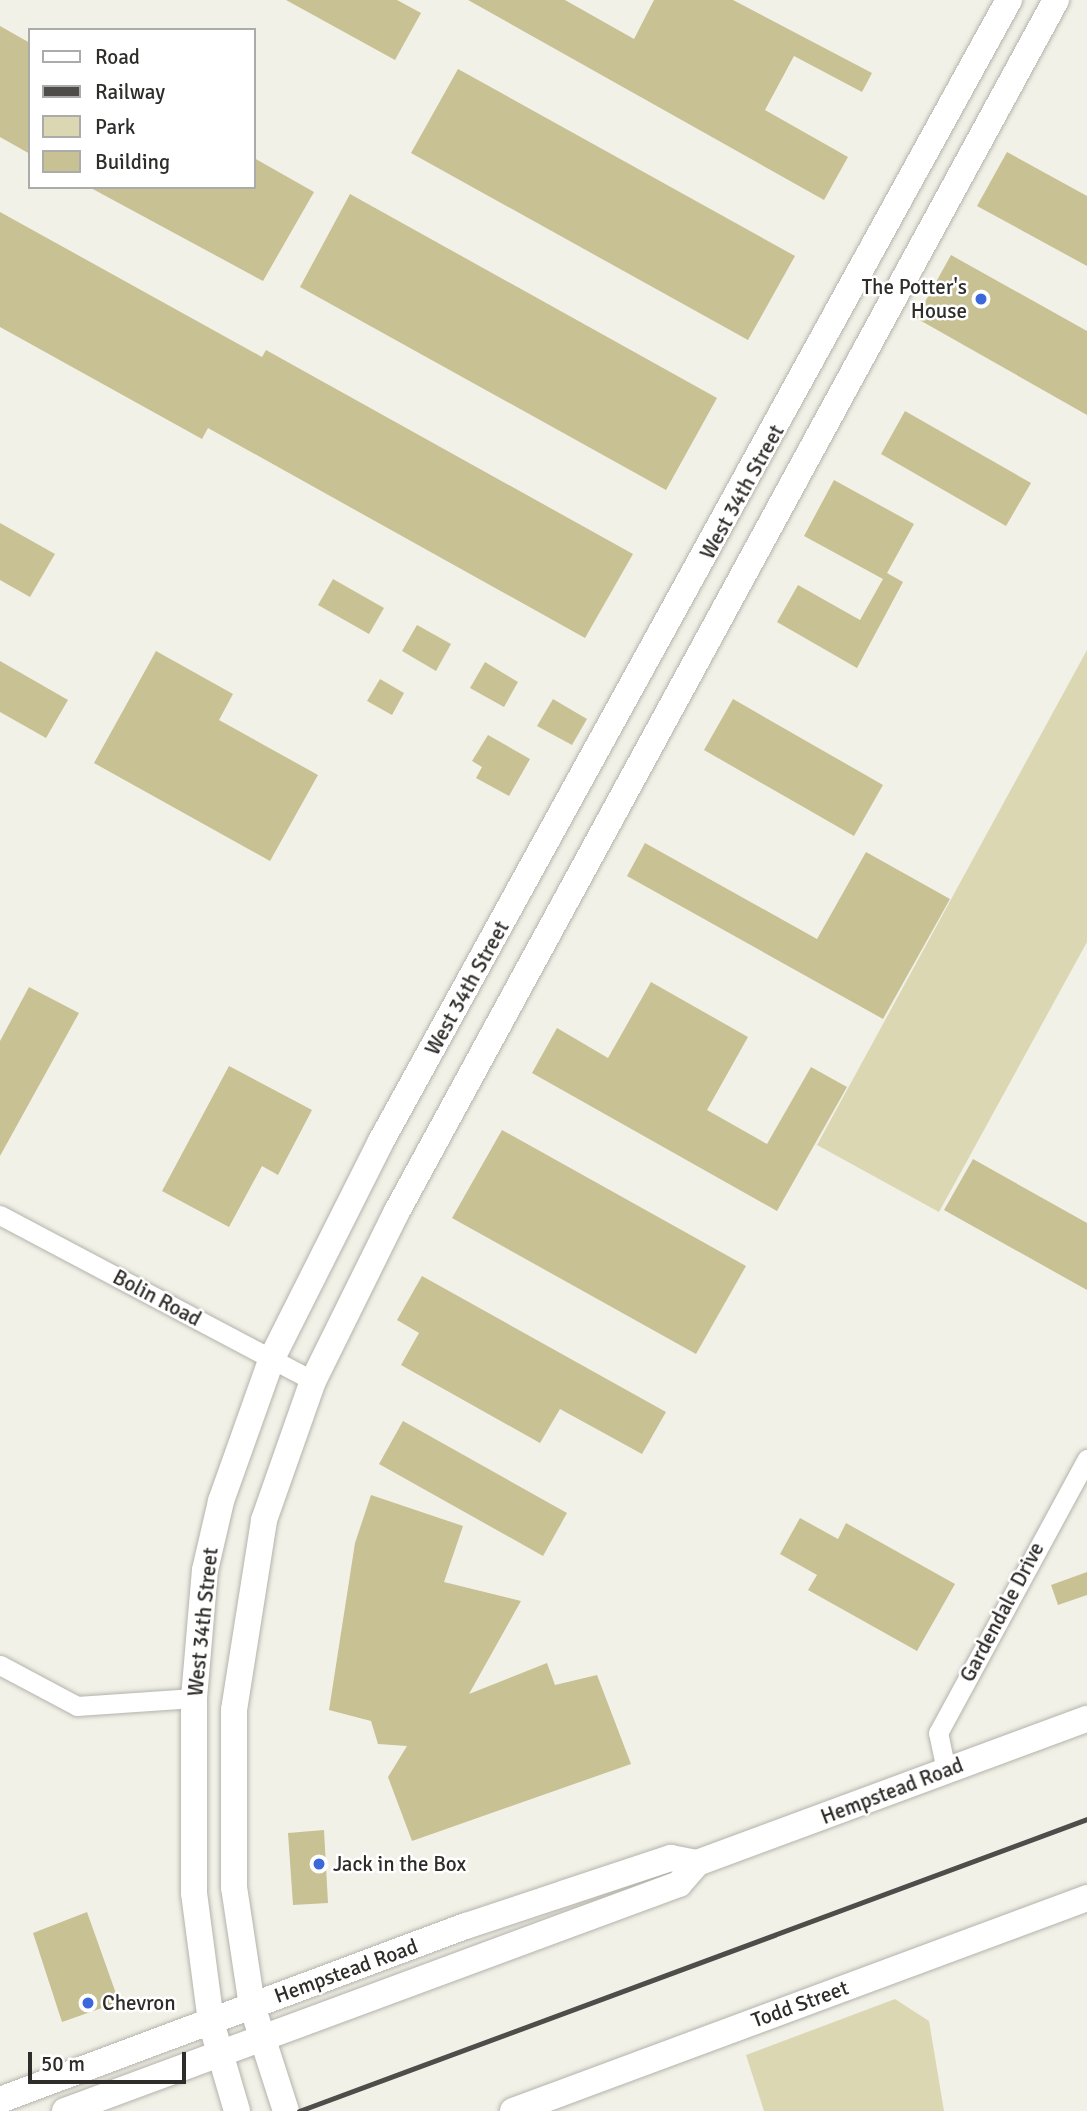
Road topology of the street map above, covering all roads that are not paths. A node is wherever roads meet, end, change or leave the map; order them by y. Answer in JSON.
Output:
{"nodes":[{"id":1,"x":1009,"y":0,"type":"edge"},
{"id":2,"x":1056,"y":0,"type":"edge"},
{"id":3,"x":734,"y":507,"type":"junction"},
{"id":4,"x":769,"y":526,"type":"junction"},
{"id":5,"x":447,"y":1024,"type":"junction"},
{"id":6,"x":486,"y":1048,"type":"junction"},
{"id":7,"x":0,"y":1215,"type":"edge"},
{"id":8,"x":272,"y":1359,"type":"junction"},
{"id":9,"x":313,"y":1381,"type":"junction"},
{"id":10,"x":1087,"y":1460,"type":"edge"},
{"id":11,"x":0,"y":1665,"type":"edge"},
{"id":12,"x":194,"y":1698,"type":"junction"},
{"id":13,"x":1087,"y":1719,"type":"edge"},
{"id":14,"x":946,"y":1770,"type":"junction"},
{"id":15,"x":696,"y":1863,"type":"junction"},
{"id":16,"x":1087,"y":1898,"type":"edge"},
{"id":17,"x":252,"y":2006,"type":"junction"},
{"id":18,"x":211,"y":2022,"type":"junction"},
{"id":19,"x":262,"y":2038,"type":"junction"},
{"id":20,"x":218,"y":2054,"type":"junction"},
{"id":21,"x":0,"y":2100,"type":"edge"},
{"id":22,"x":65,"y":2111,"type":"edge"},
{"id":23,"x":237,"y":2111,"type":"edge"},
{"id":24,"x":286,"y":2111,"type":"edge"},
{"id":25,"x":513,"y":2111,"type":"edge"}],
"edges":[{"from":1,"to":3,"type":"main road","name":"West 34th Street"},
{"from":2,"to":4,"type":"main road","name":"West 34th Street"},
{"from":3,"to":4,"type":"main road"},
{"from":3,"to":5,"type":"main road","name":"West 34th Street"},
{"from":4,"to":6,"type":"main road","name":"West 34th Street"},
{"from":5,"to":6,"type":"main road"},
{"from":5,"to":8,"type":"main road","name":"West 34th Street"},
{"from":6,"to":9,"type":"main road","name":"West 34th Street"},
{"from":7,"to":8,"type":"street","name":"Bolin Road"},
{"from":8,"to":9,"type":"street","name":"Bolin Road"},
{"from":8,"to":12,"type":"main road","name":"West 34th Street"},
{"from":9,"to":17,"type":"main road","name":"West 34th Street"},
{"from":10,"to":14,"type":"street","name":"Gardendale Drive"},
{"from":11,"to":12,"type":"street"},
{"from":12,"to":18,"type":"main road","name":"West 34th Street"},
{"from":13,"to":14,"type":"main road","name":"Hempstead Road"},
{"from":14,"to":15,"type":"main road","name":"Hempstead Road"},
{"from":15,"to":17,"type":"main road","name":"Hempstead Road"},
{"from":15,"to":19,"type":"main road","name":"Hempstead Road"},
{"from":16,"to":25,"type":"main road","name":"Todd Street"},
{"from":17,"to":18,"type":"main road","name":"Hempstead Road"},
{"from":17,"to":19,"type":"main road","name":"West 34th Street"},
{"from":18,"to":20,"type":"main road","name":"West 34th Street"},
{"from":18,"to":21,"type":"main road","name":"Hempstead Road"},
{"from":19,"to":20,"type":"main road","name":"Hempstead Road"},
{"from":19,"to":24,"type":"main road","name":"West 34th Street"},
{"from":20,"to":22,"type":"main road","name":"Hempstead Road"},
{"from":20,"to":23,"type":"main road","name":"West 34th Street"}]}
